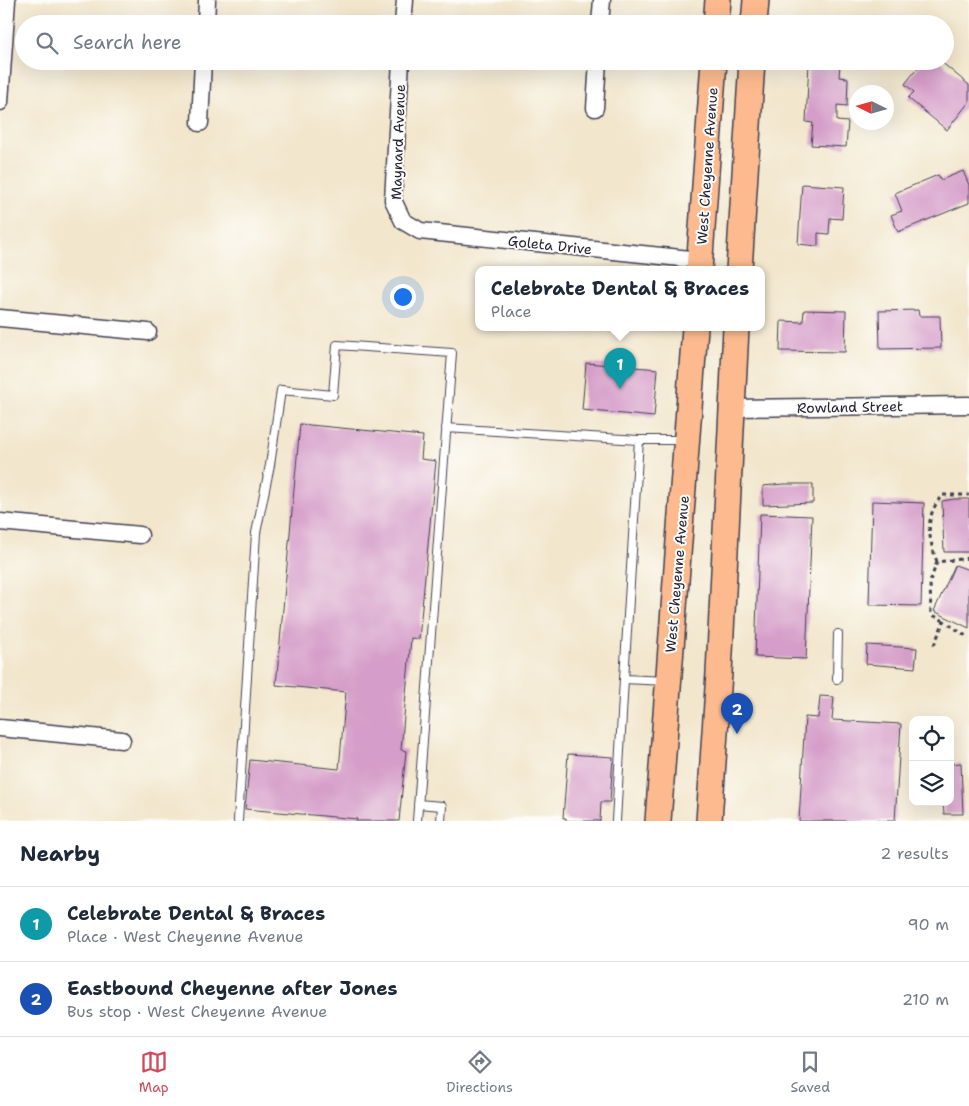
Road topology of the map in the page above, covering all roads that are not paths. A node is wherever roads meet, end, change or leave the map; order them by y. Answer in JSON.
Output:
{"nodes":[{"id":1,"x":6,"y":0,"type":"edge"},
{"id":2,"x":207,"y":0,"type":"edge"},
{"id":3,"x":405,"y":0,"type":"edge"},
{"id":4,"x":602,"y":0,"type":"edge"},
{"id":5,"x":718,"y":0,"type":"edge"},
{"id":6,"x":741,"y":0,"type":"edge"},
{"id":7,"x":756,"y":0,"type":"edge"},
{"id":8,"x":206,"y":15,"type":"edge"},
{"id":9,"x":404,"y":15,"type":"edge"},
{"id":10,"x":601,"y":15,"type":"edge"},
{"id":11,"x":717,"y":15,"type":"edge"},
{"id":12,"x":740,"y":15,"type":"edge"},
{"id":13,"x":755,"y":15,"type":"edge"},
{"id":14,"x":203,"y":70,"type":"edge"},
{"id":15,"x":400,"y":70,"type":"edge"},
{"id":16,"x":597,"y":70,"type":"edge"},
{"id":17,"x":713,"y":70,"type":"edge"},
{"id":18,"x":740,"y":70,"type":"edge"},
{"id":19,"x":751,"y":70,"type":"edge"},
{"id":20,"x":0,"y":102,"type":"edge"},
{"id":21,"x":595,"y":108,"type":"dead end"},
{"id":22,"x":749,"y":114,"type":"junction"},
{"id":23,"x":200,"y":123,"type":"dead end"},
{"id":24,"x":403,"y":221,"type":"joint"},
{"id":25,"x":700,"y":265,"type":"edge"},
{"id":26,"x":739,"y":266,"type":"edge"},
{"id":27,"x":0,"y":318,"type":"edge"},
{"id":28,"x":695,"y":331,"type":"edge"},
{"id":29,"x":736,"y":331,"type":"edge"},
{"id":30,"x":148,"y":332,"type":"dead end"},
{"id":31,"x":969,"y":405,"type":"edge"},
{"id":32,"x":731,"y":408,"type":"junction"},
{"id":33,"x":446,"y":428,"type":"junction"},
{"id":34,"x":639,"y":440,"type":"junction"},
{"id":35,"x":687,"y":440,"type":"junction"},
{"id":36,"x":0,"y":522,"type":"edge"},
{"id":37,"x":140,"y":535,"type":"dead end"},
{"id":38,"x":838,"y":634,"type":"dead end"},
{"id":39,"x":624,"y":679,"type":"junction"},
{"id":40,"x":836,"y":680,"type":"dead end"},
{"id":41,"x":668,"y":681,"type":"junction"},
{"id":42,"x":0,"y":728,"type":"edge"},
{"id":43,"x":122,"y":740,"type":"dead end"},
{"id":44,"x":418,"y":804,"type":"junction"},
{"id":45,"x":238,"y":821,"type":"edge"},
{"id":46,"x":417,"y":821,"type":"edge"},
{"id":47,"x":441,"y":821,"type":"edge"},
{"id":48,"x":616,"y":821,"type":"edge"},
{"id":49,"x":658,"y":821,"type":"edge"},
{"id":50,"x":709,"y":821,"type":"edge"}],
"edges":[{"from":1,"to":20,"type":"street"},
{"from":2,"to":8,"type":"street"},
{"from":3,"to":9,"type":"street"},
{"from":4,"to":10,"type":"street"},
{"from":5,"to":11,"type":"main road"},
{"from":6,"to":12,"type":"main road"},
{"from":7,"to":13,"type":"main road"},
{"from":14,"to":23,"type":"street"},
{"from":15,"to":24,"type":"street","name":"Maynard Avenue"},
{"from":16,"to":21,"type":"street"},
{"from":17,"to":25,"type":"main road","name":"West Cheyenne Avenue"},
{"from":18,"to":22,"type":"main road"},
{"from":19,"to":22,"type":"main road"},
{"from":22,"to":26,"type":"main road"},
{"from":24,"to":25,"type":"street","name":"Goleta Drive"},
{"from":27,"to":30,"type":"street"},
{"from":28,"to":35,"type":"main road","name":"West Cheyenne Avenue"},
{"from":29,"to":32,"type":"main road"},
{"from":31,"to":32,"type":"street","name":"Rowland Street"},
{"from":32,"to":50,"type":"main road"},
{"from":33,"to":34,"type":"lane"},
{"from":33,"to":44,"type":"lane"},
{"from":33,"to":45,"type":"lane"},
{"from":34,"to":35,"type":"lane"},
{"from":34,"to":39,"type":"lane"},
{"from":35,"to":41,"type":"main road","name":"West Cheyenne Avenue"},
{"from":36,"to":37,"type":"street"},
{"from":38,"to":40,"type":"lane"},
{"from":39,"to":41,"type":"lane"},
{"from":39,"to":48,"type":"lane"},
{"from":41,"to":49,"type":"main road","name":"West Cheyenne Avenue"},
{"from":42,"to":43,"type":"street"},
{"from":44,"to":46,"type":"lane"},
{"from":44,"to":47,"type":"lane"}]}
